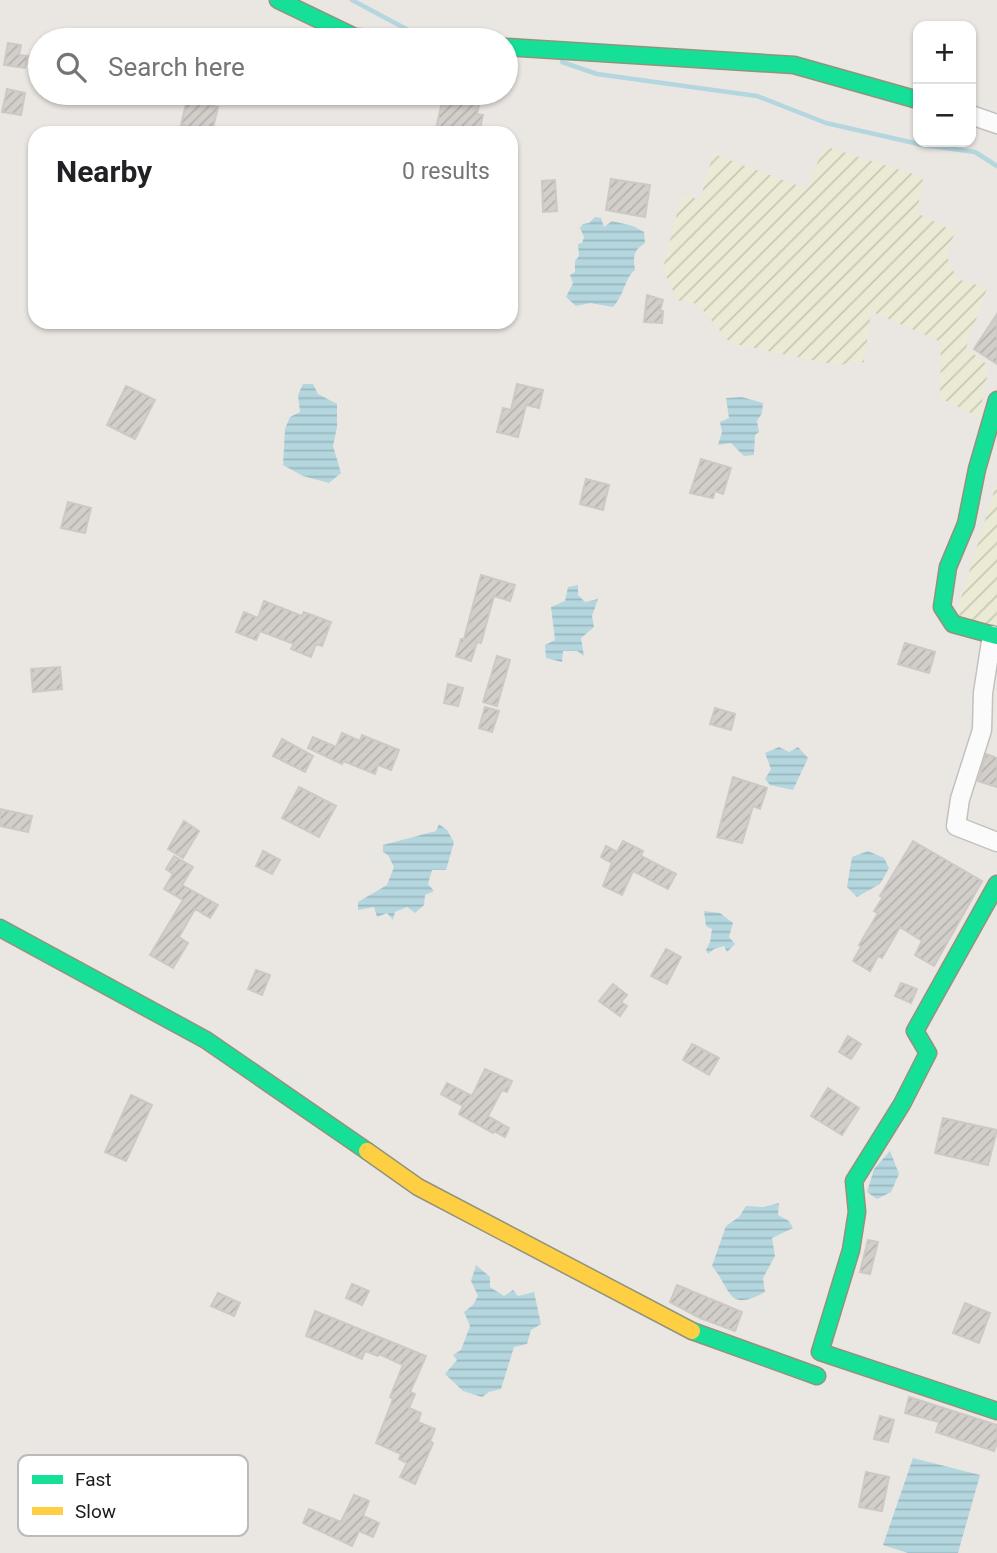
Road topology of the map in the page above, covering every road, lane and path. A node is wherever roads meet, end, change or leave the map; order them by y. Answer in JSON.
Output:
{"nodes":[{"id":1,"x":278,"y":0,"type":"edge"},
{"id":2,"x":336,"y":28,"type":"edge"},
{"id":3,"x":518,"y":48,"type":"edge"},
{"id":4,"x":913,"y":99,"type":"edge"},
{"id":5,"x":976,"y":117,"type":"edge"},
{"id":6,"x":997,"y":124,"type":"edge"},
{"id":7,"x":997,"y":400,"type":"edge"},
{"id":8,"x":995,"y":635,"type":"edge"},
{"id":9,"x":997,"y":842,"type":"edge"},
{"id":10,"x":997,"y":884,"type":"edge"},
{"id":11,"x":0,"y":928,"type":"edge"},
{"id":12,"x":817,"y":1376,"type":"dead end"},
{"id":13,"x":997,"y":1411,"type":"edge"}],
"edges":[{"from":1,"to":2,"type":"street"},
{"from":3,"to":4,"type":"street"},
{"from":5,"to":6,"type":"street"},
{"from":7,"to":8,"type":"street"},
{"from":8,"to":9,"type":"street"},
{"from":10,"to":13,"type":"street"},
{"from":11,"to":12,"type":"street"}]}
